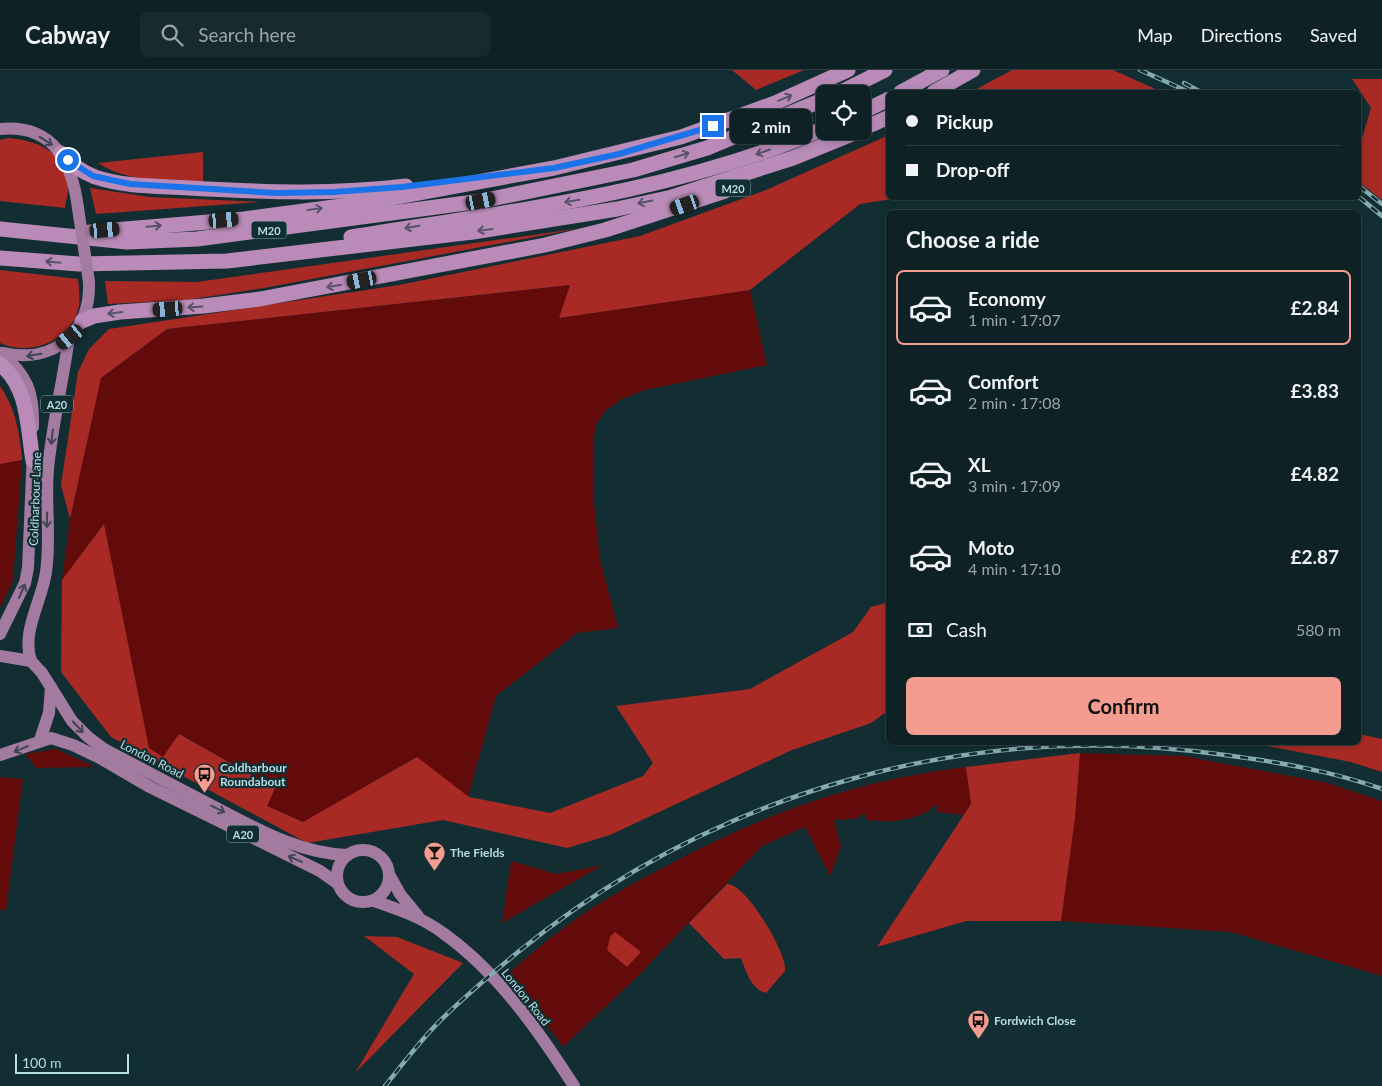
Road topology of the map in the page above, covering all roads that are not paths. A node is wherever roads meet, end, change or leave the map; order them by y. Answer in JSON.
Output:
{"nodes":[{"id":1,"x":848,"y":70,"type":"edge"},
{"id":2,"x":885,"y":70,"type":"edge"},
{"id":3,"x":942,"y":70,"type":"edge"},
{"id":4,"x":973,"y":70,"type":"edge"},
{"id":5,"x":855,"y":85,"type":"edge"},
{"id":6,"x":905,"y":90,"type":"edge"},
{"id":7,"x":938,"y":90,"type":"edge"},
{"id":8,"x":886,"y":100,"type":"edge"},
{"id":9,"x":816,"y":103,"type":"edge"},
{"id":10,"x":871,"y":108,"type":"edge"},
{"id":11,"x":886,"y":118,"type":"edge"},
{"id":12,"x":871,"y":125,"type":"edge"},
{"id":13,"x":0,"y":130,"type":"edge"},
{"id":14,"x":816,"y":132,"type":"edge"},
{"id":15,"x":837,"y":140,"type":"edge"},
{"id":16,"x":840,"y":140,"type":"edge"},
{"id":17,"x":61,"y":153,"type":"junction"},
{"id":18,"x":554,"y":168,"type":"junction"},
{"id":19,"x":0,"y":229,"type":"edge"},
{"id":20,"x":56,"y":236,"type":"junction"},
{"id":21,"x":0,"y":258,"type":"edge"},
{"id":22,"x":136,"y":264,"type":"junction"},
{"id":23,"x":82,"y":322,"type":"junction"},
{"id":24,"x":70,"y":337,"type":"junction"},
{"id":25,"x":0,"y":356,"type":"edge"},
{"id":26,"x":33,"y":461,"type":"joint"},
{"id":27,"x":0,"y":634,"type":"edge"},
{"id":28,"x":0,"y":656,"type":"edge"},
{"id":29,"x":31,"y":661,"type":"junction"},
{"id":30,"x":51,"y":687,"type":"junction"},
{"id":31,"x":40,"y":740,"type":"junction"},
{"id":32,"x":0,"y":755,"type":"edge"},
{"id":33,"x":348,"y":855,"type":"junction"},
{"id":34,"x":390,"y":876,"type":"junction"},
{"id":35,"x":337,"y":883,"type":"junction"},
{"id":36,"x":374,"y":901,"type":"junction"},
{"id":37,"x":421,"y":919,"type":"junction"},
{"id":38,"x":574,"y":1086,"type":"edge"}],
"edges":[{"from":18,"to":1,"type":"highway","number":"M20","one_way":true},
{"from":2,"to":5,"type":"highway"},
{"from":3,"to":6,"type":"highway"},
{"from":4,"to":7,"type":"highway"},
{"from":8,"to":10,"type":"highway"},
{"from":20,"to":9,"type":"highway","number":"M20","one_way":true},
{"from":11,"to":12,"type":"highway","number":"M20"},
{"from":13,"to":17,"type":"main road","one_way":true},
{"from":14,"to":22,"type":"highway","number":"M20","one_way":true},
{"from":15,"to":22,"type":"highway","number":"M20","one_way":true},
{"from":16,"to":23,"type":"highway","number":"M20","one_way":true},
{"from":17,"to":18,"type":"highway","number":"M20"},
{"from":17,"to":23,"type":"main road","bridge":true},
{"from":20,"to":18,"type":"highway","number":"M20","one_way":true},
{"from":19,"to":20,"type":"highway","number":"M20"},
{"from":22,"to":21,"type":"highway","number":"M20","one_way":true},
{"from":23,"to":24,"type":"main road"},
{"from":24,"to":25,"type":"main road","one_way":true},
{"from":24,"to":29,"type":"main road","name":"Coldharbour Lane","number":"A20","one_way":true},
{"from":25,"to":26,"type":"highway"},
{"from":27,"to":26,"type":"main road","name":"Coldharbour Lane","one_way":true},
{"from":28,"to":29,"type":"main road"},
{"from":29,"to":30,"type":"main road"},
{"from":30,"to":31,"type":"main road"},
{"from":30,"to":33,"type":"main road","name":"London Road","number":"A20","one_way":true},
{"from":31,"to":32,"type":"main road","one_way":true},
{"from":35,"to":31,"type":"main road","name":"London Road","number":"A20","one_way":true},
{"from":33,"to":34,"type":"main road"},
{"from":33,"to":35,"type":"main road"},
{"from":34,"to":36,"type":"main road"},
{"from":34,"to":37,"type":"main road","name":"London Road"},
{"from":35,"to":36,"type":"main road"},
{"from":36,"to":37,"type":"main road","name":"London Road"},
{"from":37,"to":38,"type":"main road","name":"London Road"}]}
